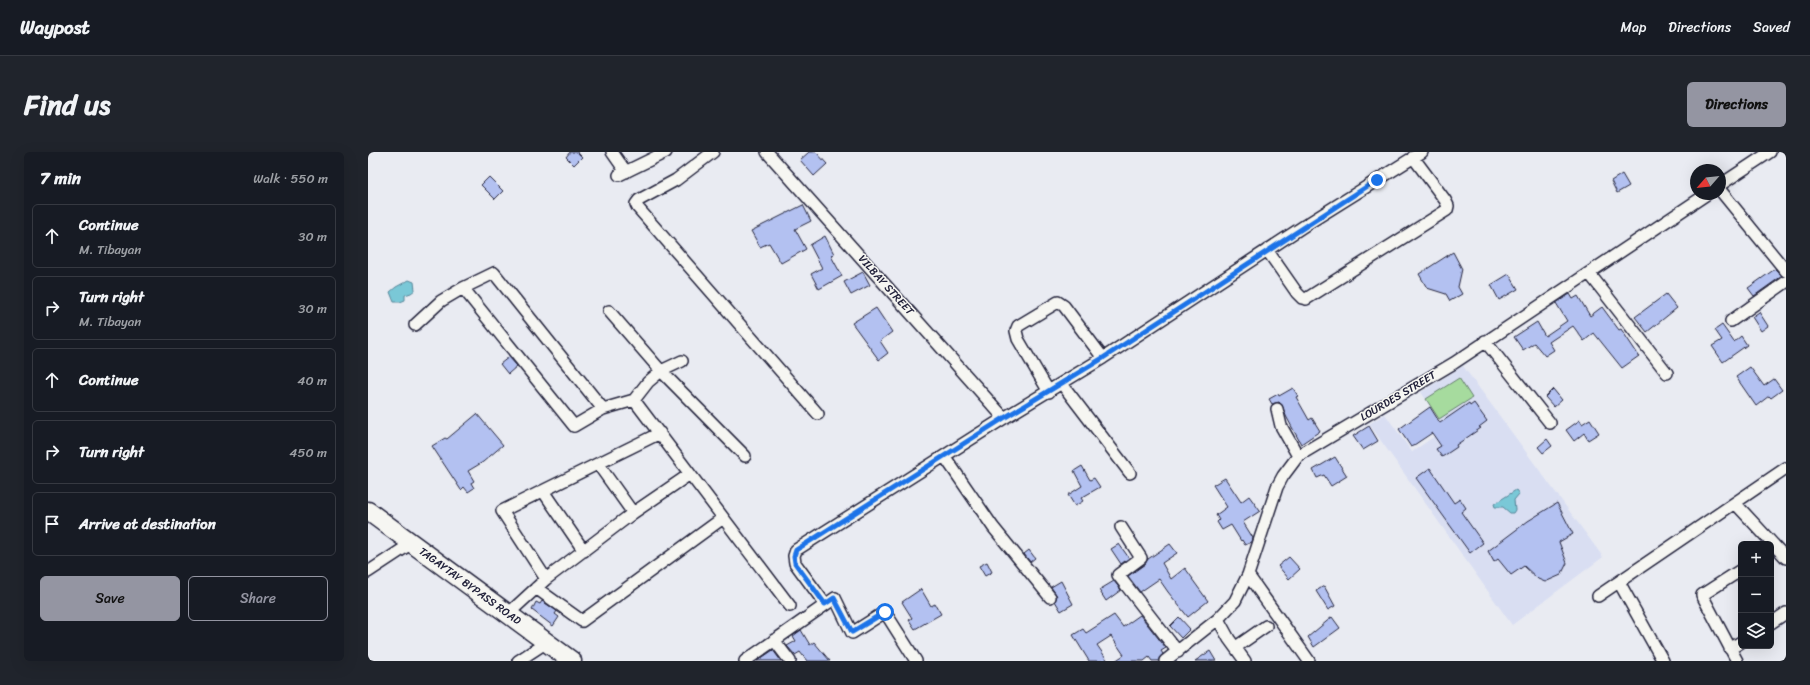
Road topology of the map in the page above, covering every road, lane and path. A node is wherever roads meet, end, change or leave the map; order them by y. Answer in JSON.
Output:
{"nodes":[{"id":1,"x":612,"y":152,"type":"edge"},
{"id":2,"x":666,"y":152,"type":"edge"},
{"id":3,"x":713,"y":152,"type":"edge"},
{"id":4,"x":767,"y":152,"type":"edge"},
{"id":5,"x":1770,"y":152,"type":"edge"},
{"id":6,"x":1417,"y":155,"type":"edge"},
{"id":7,"x":647,"y":156,"type":"edge"},
{"id":8,"x":1726,"y":181,"type":"edge"},
{"id":9,"x":1726,"y":197,"type":"edge"},
{"id":10,"x":1698,"y":200,"type":"edge"},
{"id":11,"x":1267,"y":250,"type":"junction"},
{"id":12,"x":1786,"y":271,"type":"edge"},
{"id":13,"x":1589,"y":273,"type":"junction"},
{"id":14,"x":1786,"y":282,"type":"edge"},
{"id":15,"x":463,"y":288,"type":"junction"},
{"id":16,"x":609,"y":311,"type":"dead end"},
{"id":17,"x":1731,"y":321,"type":"dead end"},
{"id":18,"x":415,"y":325,"type":"dead end"},
{"id":19,"x":1485,"y":341,"type":"junction"},
{"id":20,"x":1103,"y":358,"type":"junction"},
{"id":21,"x":682,"y":361,"type":"dead end"},
{"id":22,"x":661,"y":371,"type":"junction"},
{"id":23,"x":1667,"y":373,"type":"dead end"},
{"id":24,"x":1062,"y":384,"type":"junction"},
{"id":25,"x":1049,"y":392,"type":"junction"},
{"id":26,"x":634,"y":400,"type":"junction"},
{"id":27,"x":603,"y":409,"type":"junction"},
{"id":28,"x":1277,"y":409,"type":"dead end"},
{"id":29,"x":818,"y":414,"type":"dead end"},
{"id":30,"x":1004,"y":418,"type":"junction"},
{"id":31,"x":1550,"y":423,"type":"dead end"},
{"id":32,"x":660,"y":433,"type":"junction"},
{"id":33,"x":745,"y":456,"type":"dead end"},
{"id":34,"x":1298,"y":456,"type":"junction"},
{"id":35,"x":945,"y":457,"type":"junction"},
{"id":36,"x":598,"y":464,"type":"junction"},
{"id":37,"x":1786,"y":468,"type":"edge"},
{"id":38,"x":1130,"y":473,"type":"dead end"},
{"id":39,"x":690,"y":474,"type":"junction"},
{"id":40,"x":543,"y":491,"type":"junction"},
{"id":41,"x":1735,"y":503,"type":"junction"},
{"id":42,"x":368,"y":511,"type":"edge"},
{"id":43,"x":634,"y":514,"type":"junction"},
{"id":44,"x":723,"y":518,"type":"junction"},
{"id":45,"x":1121,"y":527,"type":"dead end"},
{"id":46,"x":1766,"y":541,"type":"edge"},
{"id":47,"x":412,"y":543,"type":"junction"},
{"id":48,"x":1774,"y":550,"type":"edge"},
{"id":49,"x":584,"y":551,"type":"junction"},
{"id":50,"x":1786,"y":558,"type":"edge"},
{"id":51,"x":368,"y":572,"type":"edge"},
{"id":52,"x":1738,"y":572,"type":"edge"},
{"id":53,"x":1248,"y":575,"type":"junction"},
{"id":54,"x":546,"y":579,"type":"junction"},
{"id":55,"x":1619,"y":582,"type":"junction"},
{"id":56,"x":536,"y":588,"type":"junction"},
{"id":57,"x":1598,"y":596,"type":"dead end"},
{"id":58,"x":1050,"y":597,"type":"dead end"},
{"id":59,"x":825,"y":604,"type":"junction"},
{"id":60,"x":790,"y":606,"type":"dead end"},
{"id":61,"x":1786,"y":613,"type":"edge"},
{"id":62,"x":508,"y":614,"type":"junction"},
{"id":63,"x":1218,"y":619,"type":"junction"},
{"id":64,"x":1774,"y":621,"type":"edge"},
{"id":65,"x":1266,"y":626,"type":"dead end"},
{"id":66,"x":774,"y":640,"type":"junction"},
{"id":67,"x":547,"y":642,"type":"junction"},
{"id":68,"x":1738,"y":644,"type":"edge"},
{"id":69,"x":1236,"y":648,"type":"junction"},
{"id":70,"x":1730,"y":649,"type":"junction"},
{"id":71,"x":1178,"y":652,"type":"junction"},
{"id":72,"x":518,"y":661,"type":"edge"},
{"id":73,"x":572,"y":661,"type":"edge"},
{"id":74,"x":745,"y":661,"type":"edge"},
{"id":75,"x":790,"y":661,"type":"edge"},
{"id":76,"x":916,"y":661,"type":"edge"},
{"id":77,"x":1165,"y":661,"type":"edge"},
{"id":78,"x":1245,"y":661,"type":"edge"},
{"id":79,"x":1309,"y":661,"type":"edge"},
{"id":80,"x":1663,"y":661,"type":"edge"},
{"id":81,"x":1737,"y":661,"type":"edge"}],
"edges":[{"from":1,"to":7,"type":"street"},
{"from":2,"to":7,"type":"street"},
{"from":3,"to":29,"type":"street"},
{"from":4,"to":30,"type":"street","name":"VILBAY STREET"},
{"from":5,"to":8,"type":"street"},
{"from":6,"to":11,"type":"street"},
{"from":6,"to":11,"type":"street"},
{"from":9,"to":12,"type":"street"},
{"from":10,"to":13,"type":"street","name":"LOURDES STREET"},
{"from":11,"to":20,"type":"street"},
{"from":13,"to":19,"type":"street","name":"LOURDES STREET"},
{"from":13,"to":23,"type":"street"},
{"from":14,"to":17,"type":"street"},
{"from":15,"to":18,"type":"street"},
{"from":15,"to":27,"type":"street"},
{"from":15,"to":27,"type":"street"},
{"from":16,"to":22,"type":"street"},
{"from":19,"to":31,"type":"street"},
{"from":19,"to":34,"type":"street","name":"LOURDES STREET"},
{"from":20,"to":24,"type":"street"},
{"from":20,"to":25,"type":"street"},
{"from":21,"to":22,"type":"street"},
{"from":22,"to":26,"type":"street"},
{"from":22,"to":33,"type":"street"},
{"from":24,"to":25,"type":"street"},
{"from":24,"to":38,"type":"street"},
{"from":25,"to":30,"type":"street"},
{"from":26,"to":27,"type":"street"},
{"from":26,"to":32,"type":"street"},
{"from":28,"to":34,"type":"street"},
{"from":30,"to":35,"type":"street"},
{"from":32,"to":36,"type":"street"},
{"from":32,"to":39,"type":"street"},
{"from":34,"to":53,"type":"street","name":"LOURDES STREET"},
{"from":35,"to":58,"type":"street"},
{"from":35,"to":59,"type":"street"},
{"from":36,"to":40,"type":"street"},
{"from":36,"to":43,"type":"street"},
{"from":37,"to":41,"type":"street"},
{"from":39,"to":43,"type":"street"},
{"from":39,"to":44,"type":"street"},
{"from":40,"to":49,"type":"street"},
{"from":40,"to":54,"type":"street"},
{"from":41,"to":46,"type":"street"},
{"from":41,"to":55,"type":"street"},
{"from":42,"to":47,"type":"main road","name":"TAGAYTAY BYPASS ROAD"},
{"from":43,"to":49,"type":"street"},
{"from":44,"to":56,"type":"street"},
{"from":44,"to":60,"type":"street"},
{"from":45,"to":71,"type":"street"},
{"from":47,"to":51,"type":"street"},
{"from":47,"to":62,"type":"main road","name":"TAGAYTAY BYPASS ROAD"},
{"from":48,"to":50,"type":"street"},
{"from":49,"to":54,"type":"street"},
{"from":52,"to":70,"type":"street"},
{"from":53,"to":63,"type":"street","name":"LOURDES STREET"},
{"from":53,"to":79,"type":"street"},
{"from":54,"to":56,"type":"street"},
{"from":55,"to":57,"type":"street"},
{"from":55,"to":80,"type":"street"},
{"from":56,"to":62,"type":"street"},
{"from":59,"to":66,"type":"street"},
{"from":59,"to":76,"type":"street"},
{"from":61,"to":64,"type":"street"},
{"from":62,"to":67,"type":"main road","name":"TAGAYTAY BYPASS ROAD"},
{"from":63,"to":69,"type":"street"},
{"from":63,"to":71,"type":"street","name":"LOURDES STREET"},
{"from":65,"to":69,"type":"street"},
{"from":66,"to":74,"type":"street"},
{"from":66,"to":75,"type":"street"},
{"from":67,"to":72,"type":"street"},
{"from":67,"to":73,"type":"main road","name":"TAGAYTAY BYPASS ROAD"},
{"from":68,"to":70,"type":"street"},
{"from":69,"to":78,"type":"street"},
{"from":70,"to":81,"type":"street"},
{"from":71,"to":77,"type":"street","name":"LOURDES STREET"}]}
